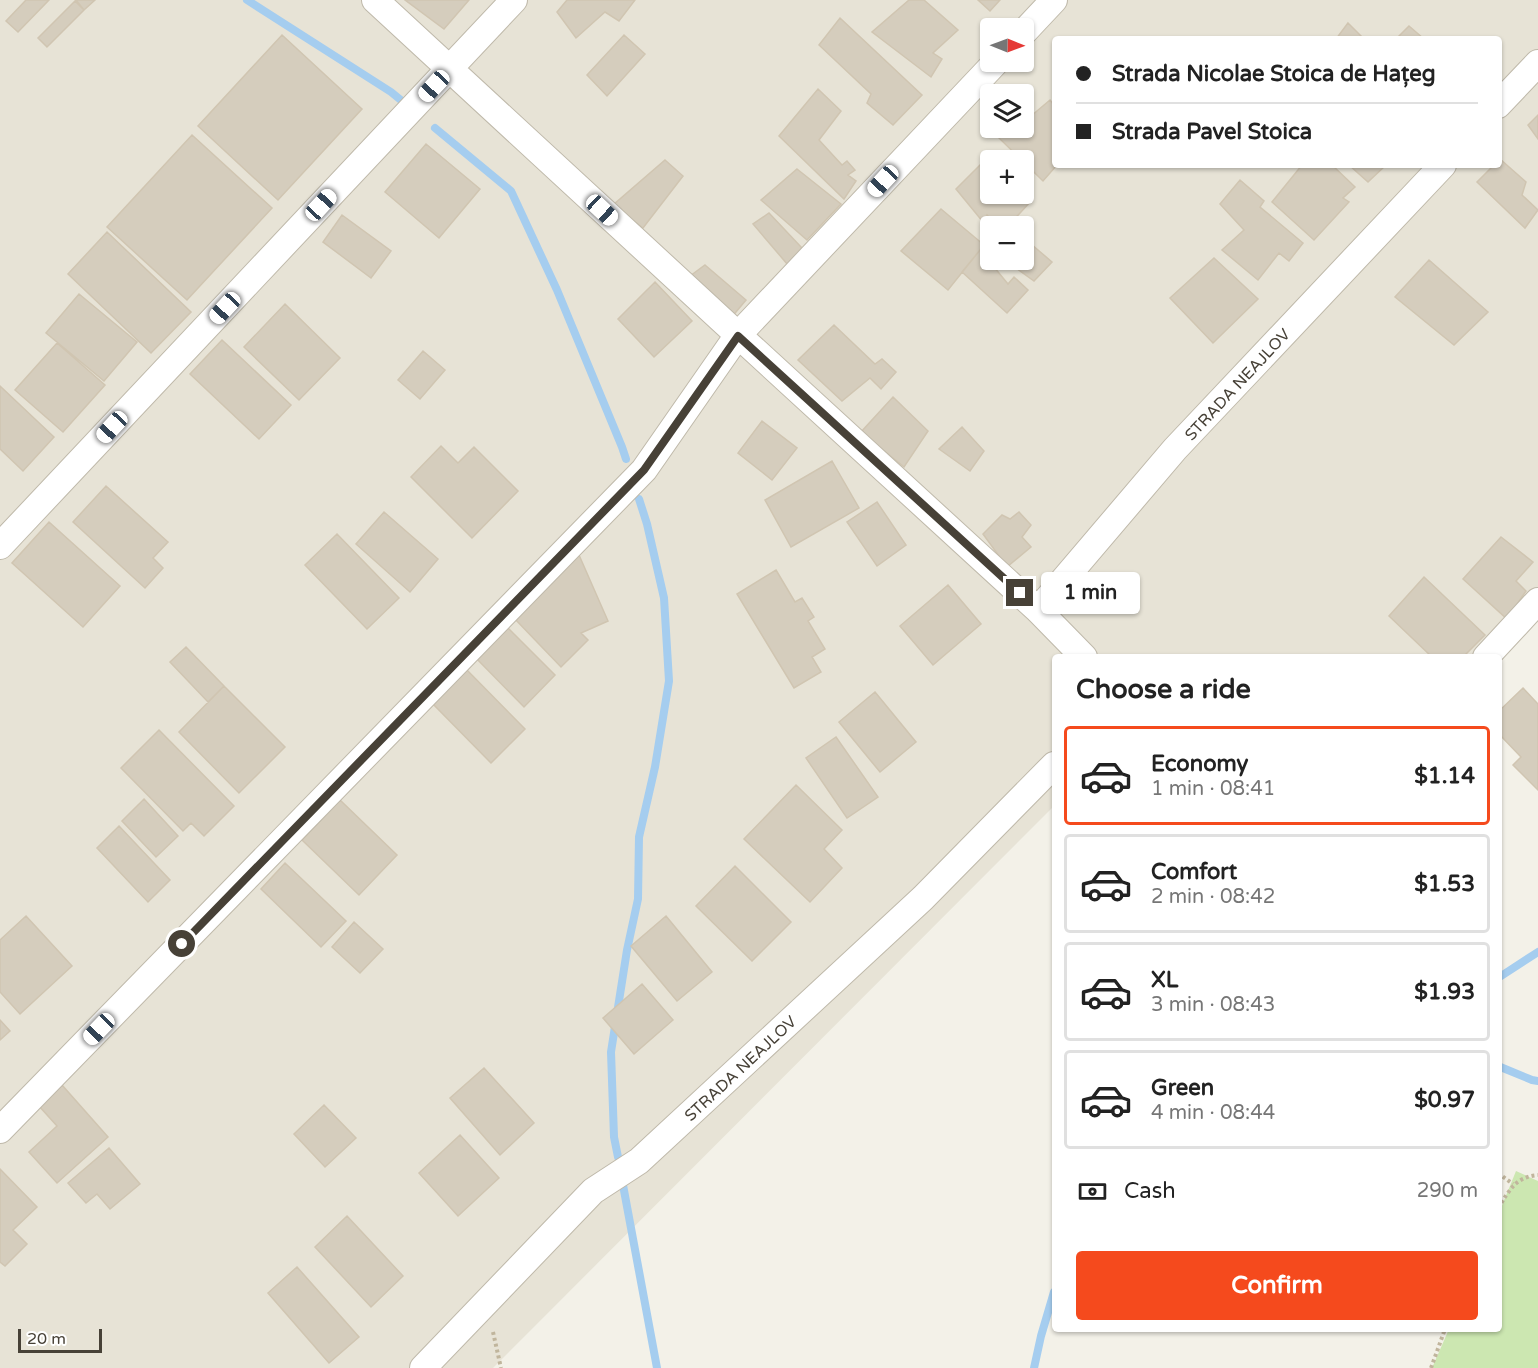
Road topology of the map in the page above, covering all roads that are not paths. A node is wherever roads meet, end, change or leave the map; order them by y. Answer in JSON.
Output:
{"nodes":[{"id":1,"x":375,"y":0,"type":"edge"},
{"id":2,"x":514,"y":0,"type":"edge"},
{"id":3,"x":1054,"y":0,"type":"edge"},
{"id":4,"x":1034,"y":21,"type":"edge"},
{"id":5,"x":1538,"y":63,"type":"edge"},
{"id":6,"x":450,"y":69,"type":"junction"},
{"id":7,"x":987,"y":72,"type":"edge"},
{"id":8,"x":1502,"y":101,"type":"edge"},
{"id":9,"x":1440,"y":168,"type":"edge"},
{"id":10,"x":738,"y":336,"type":"junction"},
{"id":11,"x":0,"y":546,"type":"edge"},
{"id":12,"x":1538,"y":601,"type":"edge"},
{"id":13,"x":1038,"y":610,"type":"junction"},
{"id":14,"x":1081,"y":654,"type":"edge"},
{"id":15,"x":1489,"y":654,"type":"edge"},
{"id":16,"x":1052,"y":767,"type":"edge"},
{"id":17,"x":0,"y":1130,"type":"edge"},
{"id":18,"x":423,"y":1368,"type":"edge"}],
"edges":[{"from":1,"to":6,"type":"street"},
{"from":2,"to":6,"type":"street"},
{"from":3,"to":4,"type":"street"},
{"from":5,"to":8,"type":"street"},
{"from":6,"to":10,"type":"street"},
{"from":6,"to":11,"type":"street"},
{"from":7,"to":10,"type":"street"},
{"from":9,"to":13,"type":"street","name":"STRADA NEAJLOV"},
{"from":10,"to":13,"type":"street"},
{"from":10,"to":17,"type":"street"},
{"from":12,"to":15,"type":"street"},
{"from":13,"to":14,"type":"street"},
{"from":16,"to":18,"type":"street","name":"STRADA NEAJLOV"}]}
